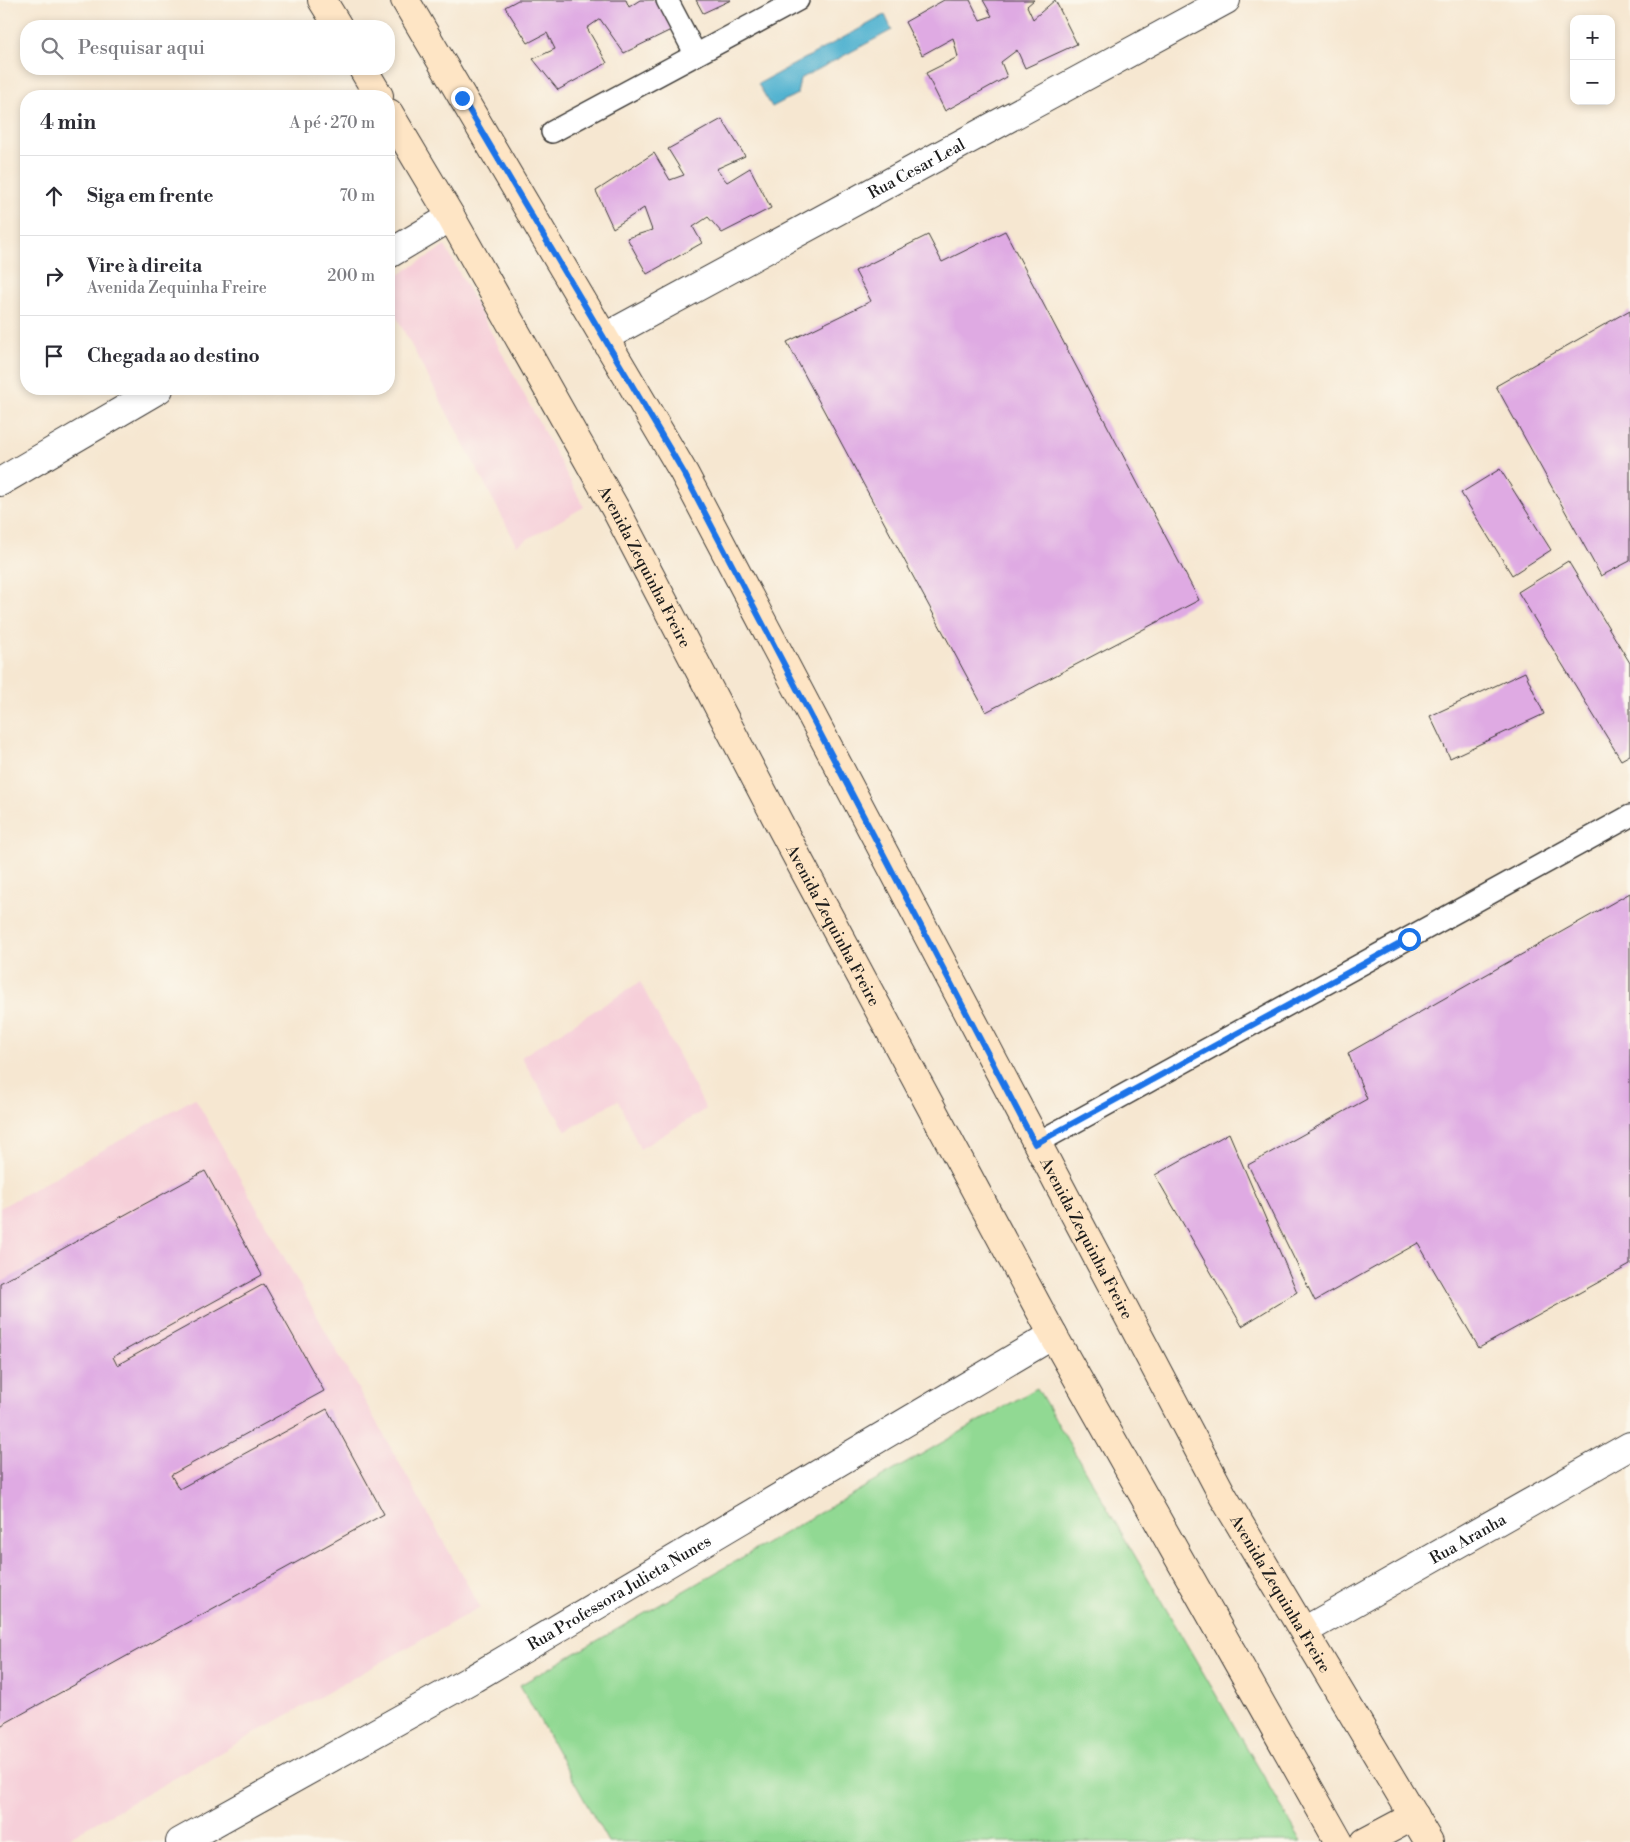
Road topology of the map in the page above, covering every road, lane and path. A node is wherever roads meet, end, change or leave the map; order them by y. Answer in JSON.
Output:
{"nodes":[{"id":1,"x":322,"y":0,"type":"edge"},
{"id":2,"x":404,"y":0,"type":"edge"},
{"id":3,"x":667,"y":0,"type":"edge"},
{"id":4,"x":798,"y":0,"type":"edge"},
{"id":5,"x":1226,"y":0,"type":"edge"},
{"id":6,"x":334,"y":20,"type":"edge"},
{"id":7,"x":696,"y":54,"type":"junction"},
{"id":8,"x":367,"y":75,"type":"edge"},
{"id":9,"x":375,"y":90,"type":"edge"},
{"id":10,"x":395,"y":123,"type":"edge"},
{"id":11,"x":552,"y":132,"type":"dead end"},
{"id":12,"x":451,"y":217,"type":"junction"},
{"id":13,"x":395,"y":250,"type":"edge"},
{"id":14,"x":605,"y":337,"type":"junction"},
{"id":15,"x":148,"y":395,"type":"edge"},
{"id":16,"x":0,"y":482,"type":"edge"},
{"id":17,"x":1630,"y":816,"type":"edge"},
{"id":18,"x":1035,"y":1144,"type":"junction"},
{"id":19,"x":1053,"y":1334,"type":"junction"},
{"id":20,"x":1630,"y":1446,"type":"edge"},
{"id":21,"x":1304,"y":1631,"type":"junction"},
{"id":22,"x":1414,"y":1816,"type":"junction"},
{"id":23,"x":180,"y":1842,"type":"edge"},
{"id":24,"x":1339,"y":1842,"type":"edge"},
{"id":25,"x":1365,"y":1842,"type":"edge"},
{"id":26,"x":1429,"y":1842,"type":"edge"}],
"edges":[{"from":1,"to":6,"type":"main road"},
{"from":2,"to":14,"type":"main road","name":"Avenida Zequinha Freire"},
{"from":3,"to":7,"type":"lane"},
{"from":4,"to":7,"type":"lane"},
{"from":5,"to":14,"type":"street","name":"Rua Cesar Leal"},
{"from":7,"to":11,"type":"lane"},
{"from":8,"to":9,"type":"main road"},
{"from":10,"to":12,"type":"main road","name":"Avenida Zequinha Freire"},
{"from":12,"to":13,"type":"street"},
{"from":12,"to":19,"type":"main road","name":"Avenida Zequinha Freire"},
{"from":14,"to":18,"type":"main road","name":"Avenida Zequinha Freire"},
{"from":15,"to":16,"type":"street"},
{"from":17,"to":18,"type":"lane"},
{"from":18,"to":21,"type":"main road","name":"Avenida Zequinha Freire"},
{"from":19,"to":23,"type":"street","name":"Rua Professora Julieta Nunes"},
{"from":19,"to":24,"type":"main road","name":"Avenida Zequinha Freire"},
{"from":20,"to":21,"type":"street","name":"Rua Aranha"},
{"from":21,"to":22,"type":"main road","name":"Avenida Zequinha Freire"},
{"from":22,"to":25,"type":"main road"},
{"from":22,"to":26,"type":"main road","name":"Avenida Zequinha Freire"}]}
